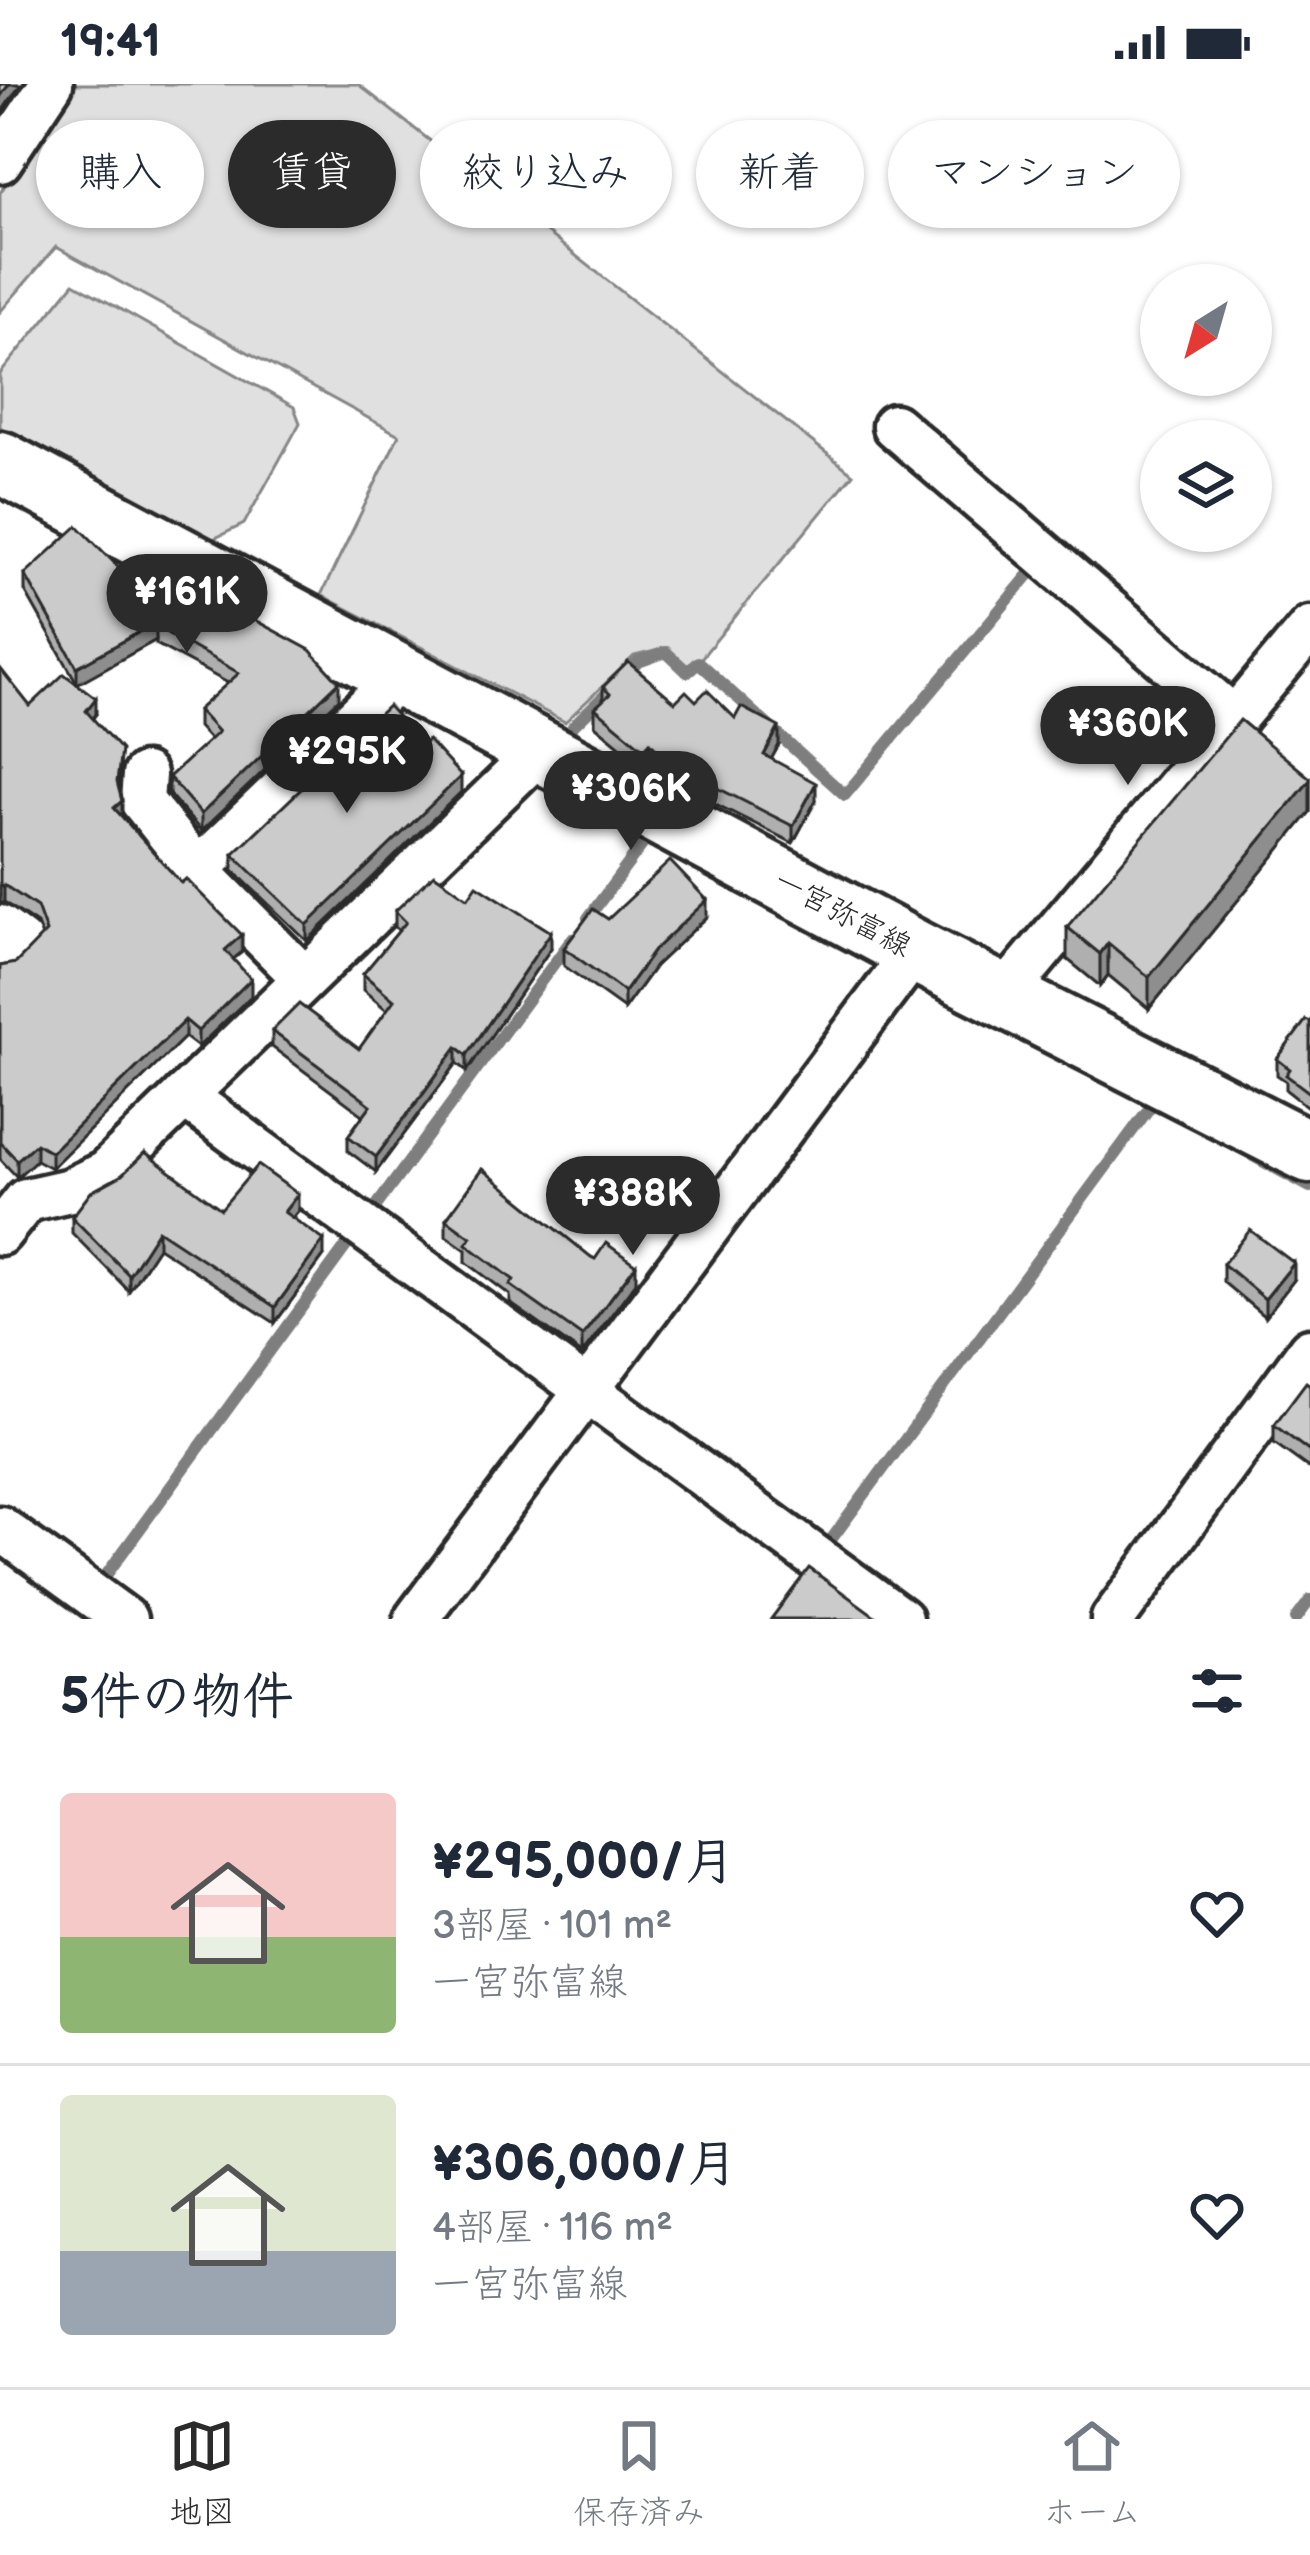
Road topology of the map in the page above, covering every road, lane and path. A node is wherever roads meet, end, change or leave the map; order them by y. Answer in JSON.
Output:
{"nodes":[{"id":1,"x":51,"y":84,"type":"edge"},
{"id":2,"x":0,"y":160,"type":"edge"},
{"id":3,"x":894,"y":426,"type":"dead end"},
{"id":4,"x":0,"y":462,"type":"edge"},
{"id":5,"x":1310,"y":628,"type":"edge"},
{"id":6,"x":400,"y":675,"type":"junction"},
{"id":7,"x":1235,"y":719,"type":"junction"},
{"id":8,"x":541,"y":750,"type":"junction"},
{"id":9,"x":144,"y":776,"type":"dead end"},
{"id":10,"x":197,"y":870,"type":"junction"},
{"id":11,"x":0,"y":927,"type":"edge"},
{"id":12,"x":915,"y":951,"type":"junction"},
{"id":13,"x":0,"y":960,"type":"edge"},
{"id":14,"x":304,"y":979,"type":"junction"},
{"id":15,"x":1003,"y":996,"type":"junction"},
{"id":16,"x":184,"y":1096,"type":"junction"},
{"id":17,"x":1310,"y":1152,"type":"edge"},
{"id":18,"x":0,"y":1233,"type":"edge"},
{"id":19,"x":1310,"y":1350,"type":"edge"},
{"id":20,"x":584,"y":1388,"type":"junction"},
{"id":21,"x":0,"y":1528,"type":"edge"},
{"id":22,"x":125,"y":1619,"type":"edge"},
{"id":23,"x":416,"y":1619,"type":"edge"},
{"id":24,"x":900,"y":1619,"type":"edge"},
{"id":25,"x":1113,"y":1619,"type":"edge"}],
"edges":[{"from":1,"to":2,"type":"street"},
{"from":3,"to":7,"type":"street"},
{"from":4,"to":6,"type":"main road","name":"一宮弥富線"},
{"from":5,"to":7,"type":"street"},
{"from":6,"to":8,"type":"main road","name":"一宮弥富線"},
{"from":6,"to":10,"type":"street"},
{"from":7,"to":15,"type":"street"},
{"from":8,"to":12,"type":"main road","name":"一宮弥富線"},
{"from":8,"to":14,"type":"street"},
{"from":9,"to":10,"type":"street"},
{"from":10,"to":14,"type":"street"},
{"from":11,"to":13,"type":"street"},
{"from":12,"to":15,"type":"main road","name":"一宮弥富線"},
{"from":12,"to":20,"type":"street"},
{"from":14,"to":16,"type":"street"},
{"from":15,"to":17,"type":"main road","name":"一宮弥富線"},
{"from":16,"to":18,"type":"street"},
{"from":16,"to":20,"type":"street"},
{"from":19,"to":25,"type":"street"},
{"from":20,"to":23,"type":"street"},
{"from":20,"to":24,"type":"street"},
{"from":21,"to":22,"type":"street"}]}
